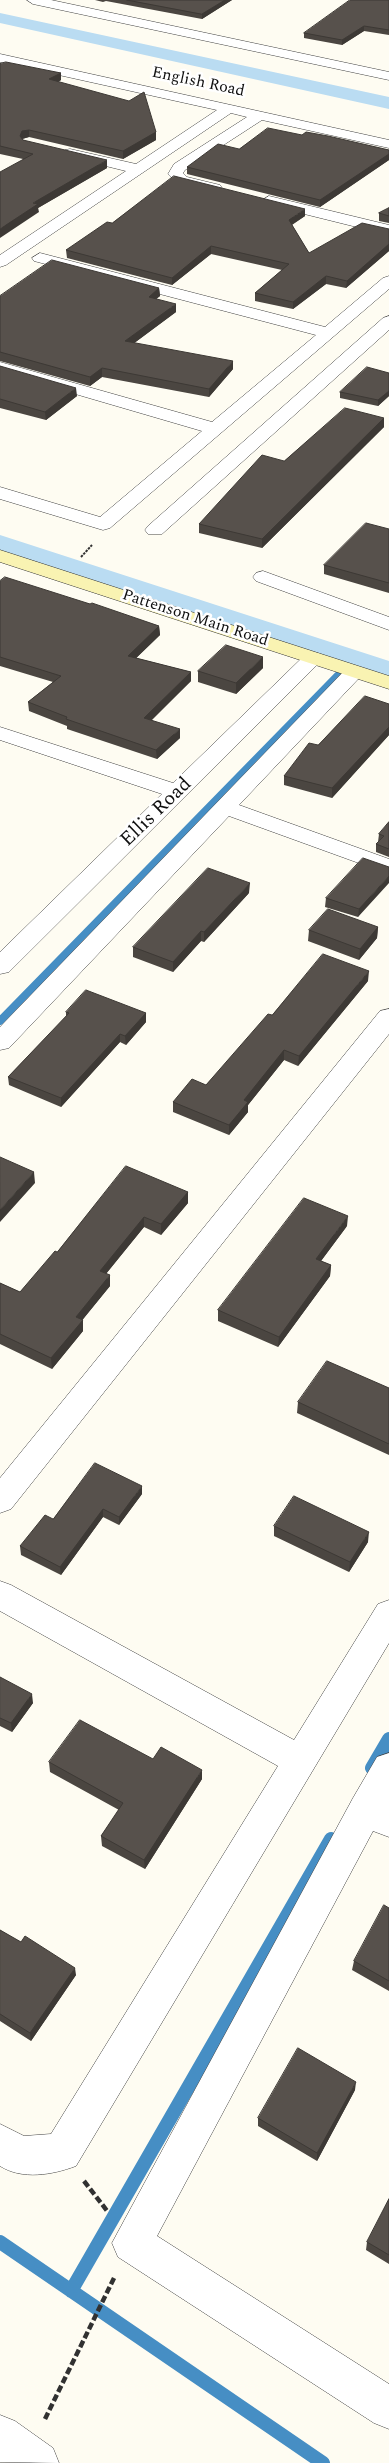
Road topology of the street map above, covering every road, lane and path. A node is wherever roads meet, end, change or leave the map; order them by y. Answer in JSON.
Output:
{"nodes":[{"id":1,"x":33,"y":0,"type":"edge"},
{"id":2,"x":0,"y":58,"type":"edge"},
{"id":3,"x":389,"y":76,"type":"edge"},
{"id":4,"x":230,"y":108,"type":"junction"},
{"id":5,"x":260,"y":115,"type":"junction"},
{"id":6,"x":389,"y":144,"type":"edge"},
{"id":7,"x":56,"y":150,"type":"edge"},
{"id":8,"x":138,"y":169,"type":"junction"},
{"id":9,"x":229,"y":191,"type":"edge"},
{"id":10,"x":257,"y":198,"type":"edge"},
{"id":11,"x":389,"y":230,"type":"edge"},
{"id":12,"x":0,"y":246,"type":"edge"},
{"id":13,"x":17,"y":250,"type":"junction"},
{"id":14,"x":40,"y":258,"type":"dead end"},
{"id":15,"x":0,"y":262,"type":"edge"},
{"id":16,"x":389,"y":281,"type":"edge"},
{"id":17,"x":389,"y":322,"type":"edge"},
{"id":18,"x":328,"y":333,"type":"junction"},
{"id":19,"x":0,"y":367,"type":"edge"},
{"id":20,"x":215,"y":429,"type":"junction"},
{"id":21,"x":0,"y":493,"type":"edge"},
{"id":22,"x":155,"y":530,"type":"dead end"},
{"id":23,"x":93,"y":544,"type":"dead end"},
{"id":24,"x":0,"y":556,"type":"edge"},
{"id":25,"x":62,"y":576,"type":"junction"},
{"id":26,"x":263,"y":577,"type":"dead end"},
{"id":27,"x":389,"y":624,"type":"edge"},
{"id":28,"x":313,"y":658,"type":"junction"},
{"id":29,"x":354,"y":672,"type":"junction"},
{"id":30,"x":389,"y":683,"type":"edge"},
{"id":31,"x":0,"y":733,"type":"edge"},
{"id":32,"x":178,"y":792,"type":"junction"},
{"id":33,"x":224,"y":807,"type":"junction"},
{"id":34,"x":389,"y":868,"type":"edge"},
{"id":35,"x":0,"y":966,"type":"edge"},
{"id":36,"x":389,"y":1017,"type":"edge"},
{"id":37,"x":0,"y":1042,"type":"edge"},
{"id":38,"x":0,"y":1500,"type":"edge"},
{"id":39,"x":0,"y":1596,"type":"edge"},
{"id":40,"x":389,"y":1614,"type":"edge"},
{"id":41,"x":300,"y":1761,"type":"junction"},
{"id":42,"x":389,"y":1768,"type":"edge"},
{"id":43,"x":377,"y":1815,"type":"edge"},
{"id":44,"x":0,"y":2143,"type":"edge"},
{"id":45,"x":62,"y":2152,"type":"junction"},
{"id":46,"x":132,"y":2243,"type":"junction"},
{"id":47,"x":389,"y":2408,"type":"edge"},
{"id":48,"x":21,"y":2451,"type":"edge"}],
"edges":[{"from":1,"to":3,"type":"street"},
{"from":2,"to":4,"type":"street","name":"English Road"},
{"from":4,"to":5,"type":"street","name":"English Road"},
{"from":4,"to":8,"type":"street"},
{"from":5,"to":6,"type":"street","name":"English Road"},
{"from":5,"to":9,"type":"street"},
{"from":7,"to":8,"type":"street"},
{"from":8,"to":13,"type":"street"},
{"from":10,"to":11,"type":"street"},
{"from":12,"to":13,"type":"street"},
{"from":13,"to":15,"type":"street"},
{"from":14,"to":18,"type":"street"},
{"from":16,"to":18,"type":"street"},
{"from":17,"to":22,"type":"street"},
{"from":18,"to":20,"type":"street"},
{"from":19,"to":20,"type":"street"},
{"from":20,"to":21,"type":"street"},
{"from":23,"to":25,"type":"path"},
{"from":24,"to":25,"type":"street","name":"Pattenson Main Road"},
{"from":25,"to":28,"type":"street","name":"Pattenson Main Road"},
{"from":26,"to":27,"type":"street"},
{"from":28,"to":29,"type":"street","name":"Pattenson Main Road"},
{"from":28,"to":32,"type":"street","name":"Ellis Road"},
{"from":29,"to":30,"type":"street","name":"Pattenson Main Road"},
{"from":29,"to":33,"type":"street"},
{"from":31,"to":32,"type":"street"},
{"from":32,"to":35,"type":"street","name":"Ellis Road"},
{"from":33,"to":34,"type":"street"},
{"from":33,"to":37,"type":"street"},
{"from":36,"to":38,"type":"street"},
{"from":39,"to":41,"type":"street"},
{"from":40,"to":41,"type":"street"},
{"from":41,"to":45,"type":"street"},
{"from":42,"to":43,"type":"street"},
{"from":43,"to":46,"type":"street"},
{"from":44,"to":45,"type":"street"},
{"from":45,"to":46,"type":"path"},
{"from":46,"to":47,"type":"street"},
{"from":46,"to":48,"type":"path"}]}
